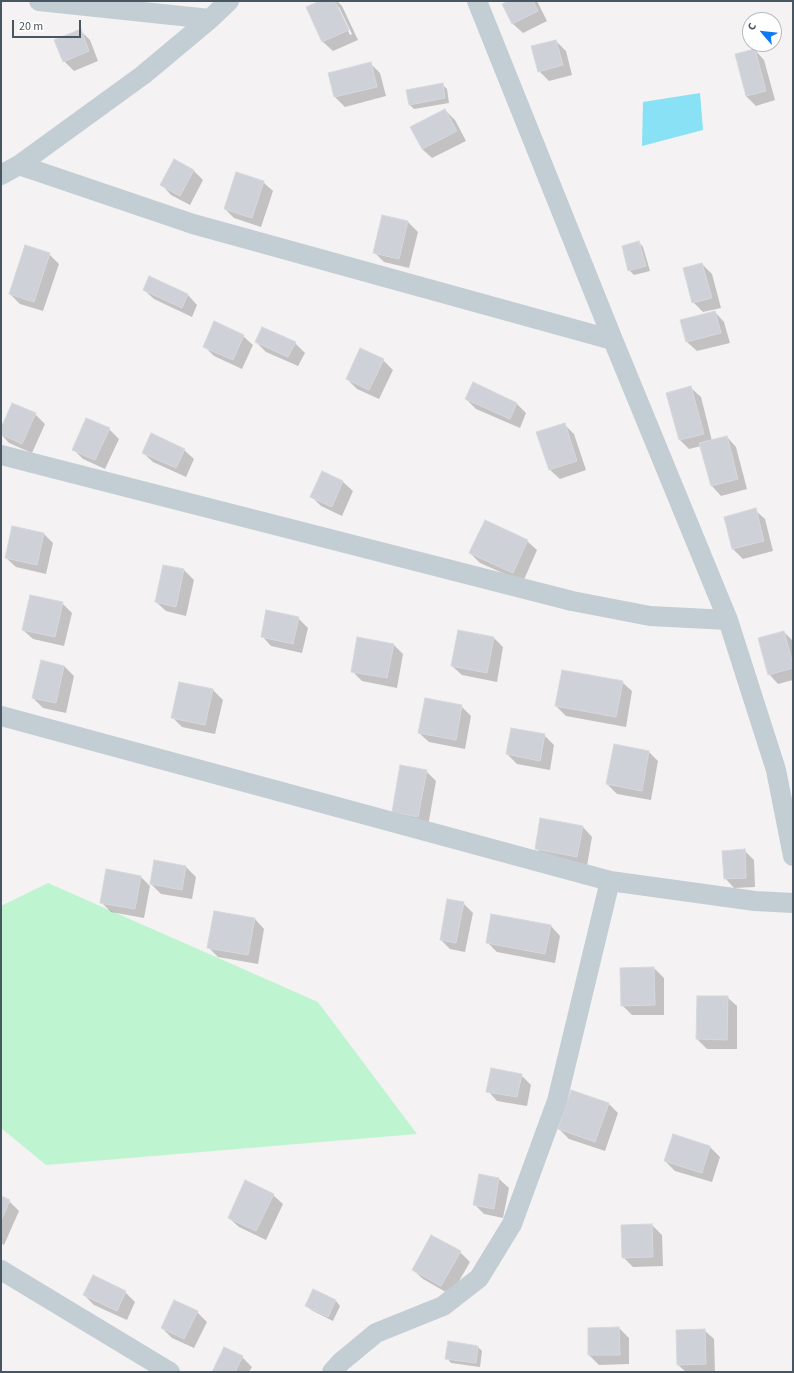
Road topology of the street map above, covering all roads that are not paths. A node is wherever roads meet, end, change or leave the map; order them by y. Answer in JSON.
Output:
{"nodes":[{"id":1,"x":39,"y":1,"type":"edge"},
{"id":2,"x":229,"y":1,"type":"edge"},
{"id":3,"x":477,"y":1,"type":"edge"},
{"id":4,"x":210,"y":19,"type":"junction"},
{"id":5,"x":19,"y":165,"type":"junction"},
{"id":6,"x":1,"y":175,"type":"edge"},
{"id":7,"x":613,"y":340,"type":"junction"},
{"id":8,"x":1,"y":455,"type":"edge"},
{"id":9,"x":728,"y":620,"type":"junction"},
{"id":10,"x":1,"y":716,"type":"edge"},
{"id":11,"x":793,"y":856,"type":"edge"},
{"id":12,"x":610,"y":881,"type":"junction"},
{"id":13,"x":793,"y":903,"type":"edge"},
{"id":14,"x":1,"y":1270,"type":"edge"},
{"id":15,"x":170,"y":1372,"type":"edge"},
{"id":16,"x":332,"y":1372,"type":"edge"}],
"edges":[{"from":1,"to":4,"type":"street"},
{"from":2,"to":4,"type":"street"},
{"from":3,"to":7,"type":"street"},
{"from":4,"to":5,"type":"street"},
{"from":5,"to":6,"type":"street"},
{"from":5,"to":7,"type":"street"},
{"from":7,"to":9,"type":"street"},
{"from":8,"to":9,"type":"street"},
{"from":9,"to":11,"type":"street"},
{"from":10,"to":12,"type":"street"},
{"from":12,"to":13,"type":"street"},
{"from":12,"to":16,"type":"street"},
{"from":14,"to":15,"type":"street"}]}
